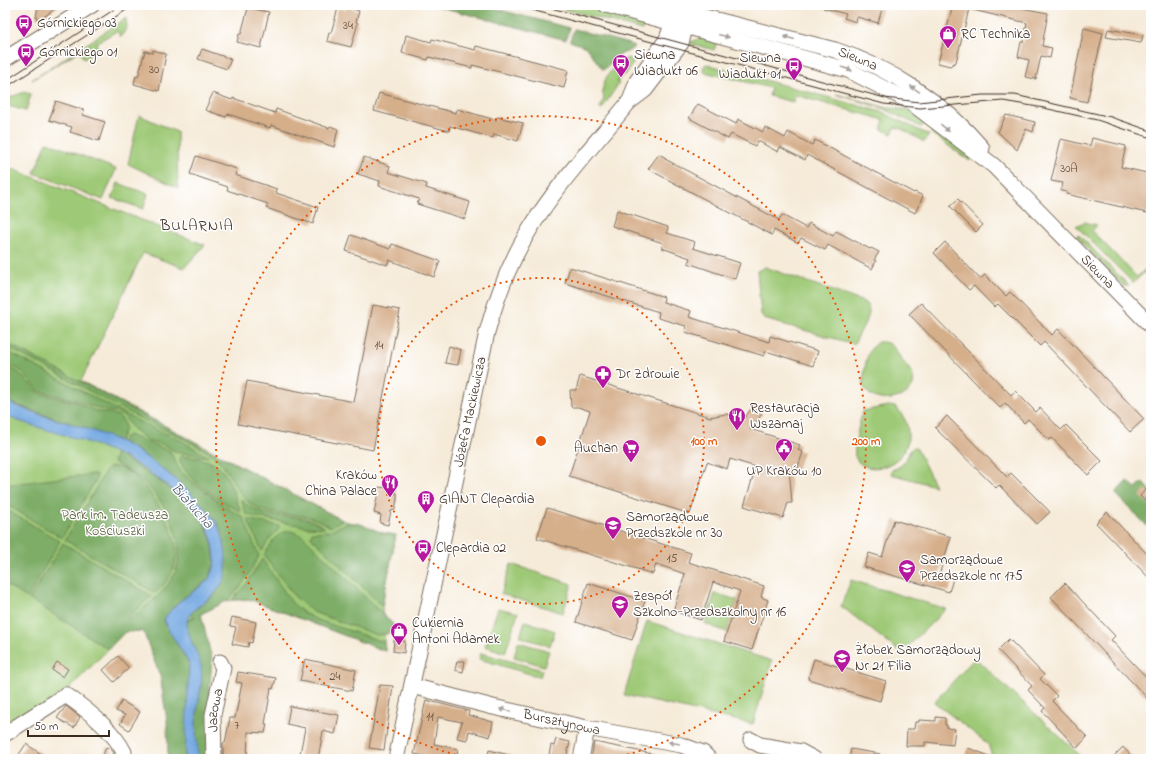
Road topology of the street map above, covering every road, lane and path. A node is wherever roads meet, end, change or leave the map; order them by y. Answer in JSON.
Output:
{"nodes":[{"id":1,"x":92,"y":5,"type":"edge"},
{"id":2,"x":606,"y":5,"type":"edge"},
{"id":3,"x":657,"y":5,"type":"edge"},
{"id":4,"x":683,"y":13,"type":"edge"},
{"id":5,"x":5,"y":59,"type":"edge"},
{"id":6,"x":1151,"y":326,"type":"edge"},
{"id":7,"x":220,"y":662,"type":"dead end"},
{"id":8,"x":412,"y":686,"type":"junction"},
{"id":9,"x":587,"y":728,"type":"junction"},
{"id":10,"x":5,"y":734,"type":"edge"},
{"id":11,"x":751,"y":740,"type":"dead end"},
{"id":12,"x":122,"y":759,"type":"edge"},
{"id":13,"x":214,"y":759,"type":"edge"},
{"id":14,"x":396,"y":759,"type":"edge"},
{"id":15,"x":581,"y":759,"type":"edge"},
{"id":16,"x":709,"y":759,"type":"edge"},
{"id":17,"x":814,"y":759,"type":"edge"}],
"edges":[{"from":1,"to":5,"type":"street"},
{"from":2,"to":4,"type":"street"},
{"from":3,"to":4,"type":"street"},
{"from":4,"to":6,"type":"street","name":"Siewna"},
{"from":4,"to":8,"type":"street","name":"Józefa Mackiewicza"},
{"from":7,"to":13,"type":"street","name":"Jazowa"},
{"from":9,"to":8,"type":"street","name":"Bursztynowa","one_way":true},
{"from":8,"to":14,"type":"street","name":"Józefa Mackiewicza"},
{"from":9,"to":15,"type":"street"},
{"from":16,"to":9,"type":"street","name":"Bursztynowa","one_way":true},
{"from":10,"to":12,"type":"street"},
{"from":11,"to":17,"type":"street"}]}
